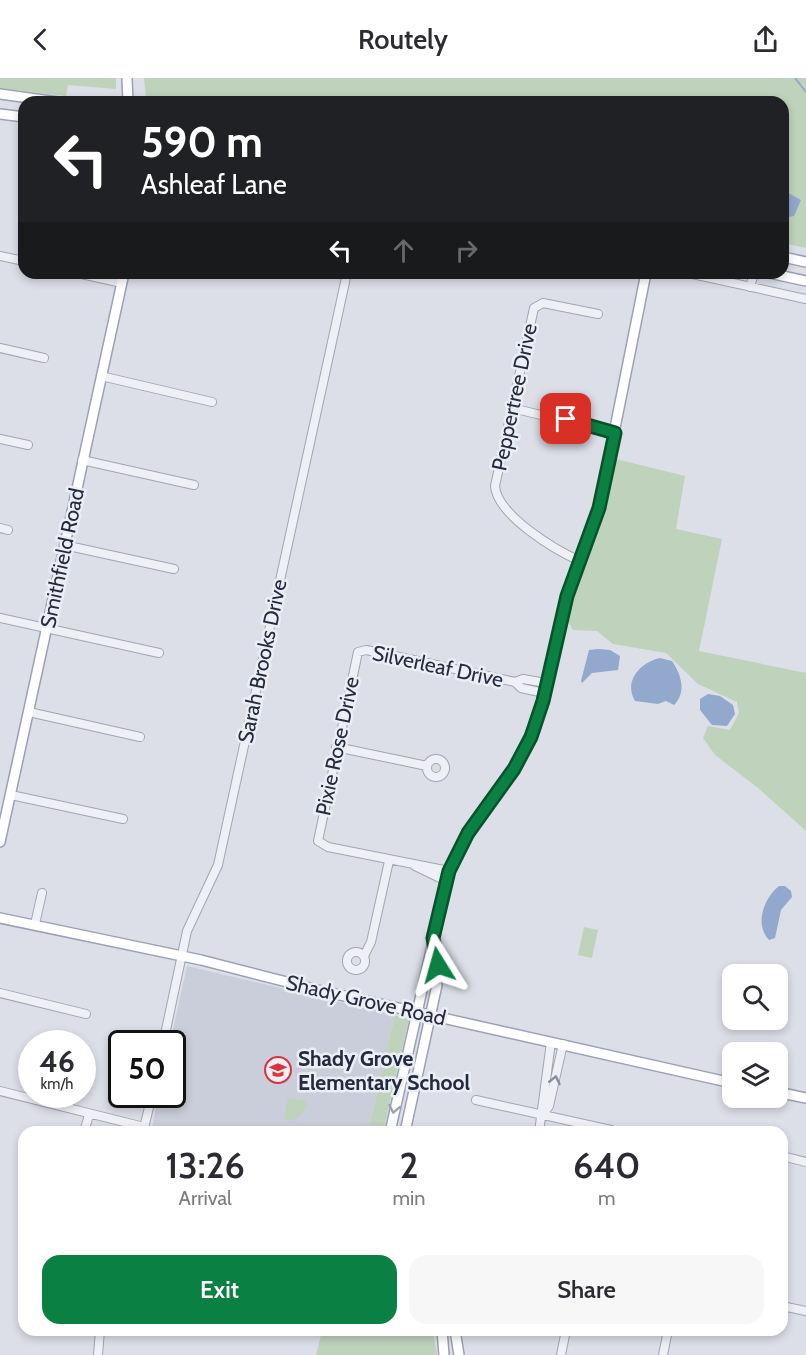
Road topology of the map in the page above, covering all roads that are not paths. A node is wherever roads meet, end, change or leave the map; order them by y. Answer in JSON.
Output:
{"nodes":[{"id":1,"x":127,"y":78,"type":"edge"},
{"id":2,"x":0,"y":94,"type":"edge"},
{"id":3,"x":18,"y":96,"type":"edge"},
{"id":4,"x":128,"y":96,"type":"edge"},
{"id":5,"x":0,"y":114,"type":"edge"},
{"id":6,"x":18,"y":116,"type":"edge"},
{"id":7,"x":0,"y":256,"type":"edge"},
{"id":8,"x":789,"y":258,"type":"edge"},
{"id":9,"x":18,"y":260,"type":"edge"},
{"id":10,"x":806,"y":262,"type":"edge"},
{"id":11,"x":789,"y":277,"type":"edge"},
{"id":12,"x":123,"y":279,"type":"edge"},
{"id":13,"x":346,"y":279,"type":"edge"},
{"id":14,"x":645,"y":279,"type":"edge"},
{"id":15,"x":715,"y":279,"type":"edge"},
{"id":16,"x":752,"y":279,"type":"edge"},
{"id":17,"x":806,"y":281,"type":"edge"},
{"id":18,"x":750,"y":287,"type":"junction"},
{"id":19,"x":806,"y":299,"type":"edge"},
{"id":20,"x":598,"y":314,"type":"dead end"},
{"id":21,"x":0,"y":348,"type":"edge"},
{"id":22,"x":44,"y":357,"type":"dead end"},
{"id":23,"x":101,"y":376,"type":"junction"},
{"id":24,"x":212,"y":402,"type":"dead end"},
{"id":25,"x":512,"y":408,"type":"junction"},
{"id":26,"x":615,"y":433,"type":"junction"},
{"id":27,"x":0,"y":439,"type":"edge"},
{"id":28,"x":28,"y":445,"type":"dead end"},
{"id":29,"x":82,"y":460,"type":"junction"},
{"id":30,"x":194,"y":485,"type":"dead end"},
{"id":31,"x":64,"y":545,"type":"junction"},
{"id":32,"x":580,"y":561,"type":"junction"},
{"id":33,"x":174,"y":569,"type":"dead end"},
{"id":34,"x":0,"y":618,"type":"edge"},
{"id":35,"x":47,"y":628,"type":"junction"},
{"id":36,"x":362,"y":650,"type":"joint"},
{"id":37,"x":159,"y":653,"type":"dead end"},
{"id":38,"x":545,"y":688,"type":"junction"},
{"id":39,"x":29,"y":712,"type":"junction"},
{"id":40,"x":140,"y":737,"type":"dead end"},
{"id":41,"x":336,"y":747,"type":"junction"},
{"id":42,"x":427,"y":766,"type":"dead end"},
{"id":43,"x":10,"y":795,"type":"junction"},
{"id":44,"x":123,"y":819,"type":"dead end"},
{"id":45,"x":0,"y":842,"type":"edge"},
{"id":46,"x":389,"y":861,"type":"junction"},
{"id":47,"x":448,"y":876,"type":"junction"},
{"id":48,"x":42,"y":893,"type":"dead end"},
{"id":49,"x":0,"y":918,"type":"edge"},
{"id":50,"x":35,"y":924,"type":"junction"},
{"id":51,"x":433,"y":938,"type":"junction"},
{"id":52,"x":181,"y":956,"type":"junction"},
{"id":53,"x":364,"y":956,"type":"dead end"},
{"id":54,"x":0,"y":993,"type":"edge"},
{"id":55,"x":418,"y":1012,"type":"junction"},
{"id":56,"x":86,"y":1014,"type":"dead end"},
{"id":57,"x":430,"y":1014,"type":"junction"},
{"id":58,"x":166,"y":1030,"type":"edge"},
{"id":59,"x":551,"y":1042,"type":"junction"},
{"id":60,"x":563,"y":1044,"type":"junction"},
{"id":61,"x":722,"y":1081,"type":"edge"},
{"id":62,"x":0,"y":1091,"type":"edge"},
{"id":63,"x":788,"y":1094,"type":"edge"},
{"id":64,"x":806,"y":1098,"type":"edge"},
{"id":65,"x":476,"y":1100,"type":"dead end"},
{"id":66,"x":149,"y":1108,"type":"edge"},
{"id":67,"x":89,"y":1114,"type":"junction"},
{"id":68,"x":543,"y":1114,"type":"junction"},
{"id":69,"x":86,"y":1126,"type":"edge"},
{"id":70,"x":130,"y":1126,"type":"edge"},
{"id":71,"x":145,"y":1126,"type":"edge"},
{"id":72,"x":391,"y":1126,"type":"edge"},
{"id":73,"x":406,"y":1126,"type":"edge"},
{"id":74,"x":540,"y":1126,"type":"edge"},
{"id":75,"x":594,"y":1126,"type":"edge"},
{"id":76,"x":788,"y":1158,"type":"edge"},
{"id":77,"x":806,"y":1162,"type":"edge"},
{"id":78,"x":788,"y":1307,"type":"edge"},
{"id":79,"x":806,"y":1311,"type":"edge"},
{"id":80,"x":100,"y":1336,"type":"edge"},
{"id":81,"x":442,"y":1336,"type":"edge"},
{"id":82,"x":456,"y":1336,"type":"edge"},
{"id":83,"x":564,"y":1336,"type":"edge"},
{"id":84,"x":667,"y":1336,"type":"edge"},
{"id":85,"x":98,"y":1355,"type":"edge"},
{"id":86,"x":444,"y":1355,"type":"edge"},
{"id":87,"x":459,"y":1355,"type":"edge"},
{"id":88,"x":561,"y":1355,"type":"edge"},
{"id":89,"x":663,"y":1355,"type":"edge"}],
"edges":[{"from":1,"to":4,"type":"main road"},
{"from":2,"to":3,"type":"main road"},
{"from":5,"to":6,"type":"main road"},
{"from":7,"to":9,"type":"street"},
{"from":8,"to":10,"type":"main road"},
{"from":11,"to":17,"type":"main road"},
{"from":12,"to":23,"type":"main road","name":"Smithfield Road"},
{"from":13,"to":52,"type":"street","name":"Sarah Brooks Drive"},
{"from":14,"to":26,"type":"main road"},
{"from":15,"to":18,"type":"street"},
{"from":16,"to":18,"type":"street"},
{"from":18,"to":19,"type":"street"},
{"from":20,"to":25,"type":"street","name":"Peppertree Drive"},
{"from":21,"to":22,"type":"street"},
{"from":23,"to":24,"type":"street"},
{"from":23,"to":29,"type":"main road","name":"Smithfield Road"},
{"from":25,"to":26,"type":"street"},
{"from":25,"to":32,"type":"street","name":"Peppertree Drive"},
{"from":26,"to":32,"type":"main road"},
{"from":27,"to":28,"type":"street"},
{"from":29,"to":30,"type":"street"},
{"from":29,"to":31,"type":"main road","name":"Smithfield Road"},
{"from":31,"to":33,"type":"street"},
{"from":31,"to":35,"type":"main road","name":"Smithfield Road"},
{"from":32,"to":38,"type":"main road"},
{"from":34,"to":35,"type":"street"},
{"from":35,"to":37,"type":"street"},
{"from":35,"to":39,"type":"main road","name":"Smithfield Road"},
{"from":36,"to":38,"type":"street","name":"Silverleaf Drive"},
{"from":36,"to":41,"type":"street","name":"Pixie Rose Drive"},
{"from":38,"to":47,"type":"main road"},
{"from":39,"to":40,"type":"street"},
{"from":39,"to":43,"type":"main road","name":"Smithfield Road"},
{"from":41,"to":42,"type":"street"},
{"from":41,"to":46,"type":"street","name":"Pixie Rose Drive"},
{"from":43,"to":44,"type":"street"},
{"from":43,"to":45,"type":"main road","name":"Smithfield Road"},
{"from":46,"to":47,"type":"street"},
{"from":46,"to":53,"type":"street"},
{"from":47,"to":51,"type":"main road"},
{"from":48,"to":50,"type":"street"},
{"from":49,"to":50,"type":"main road","name":"Shady Grove Road"},
{"from":50,"to":52,"type":"main road","name":"Shady Grove Road"},
{"from":51,"to":55,"type":"main road"},
{"from":51,"to":57,"type":"main road"},
{"from":52,"to":55,"type":"main road","name":"Shady Grove Road"},
{"from":52,"to":58,"type":"street","name":"Sarah Brooks Drive"},
{"from":54,"to":56,"type":"street"},
{"from":55,"to":57,"type":"main road","name":"Shady Grove Road"},
{"from":55,"to":72,"type":"main road","one_way":true},
{"from":57,"to":59,"type":"main road","name":"Shady Grove Road"},
{"from":57,"to":73,"type":"main road"},
{"from":59,"to":60,"type":"main road","name":"Shady Grove Road"},
{"from":59,"to":68,"type":"street"},
{"from":60,"to":61,"type":"main road","name":"Shady Grove Road"},
{"from":68,"to":60,"type":"street","one_way":true},
{"from":62,"to":67,"type":"street"},
{"from":63,"to":64,"type":"main road"},
{"from":65,"to":68,"type":"street"},
{"from":66,"to":71,"type":"street"},
{"from":67,"to":69,"type":"street"},
{"from":67,"to":70,"type":"street"},
{"from":68,"to":74,"type":"street"},
{"from":68,"to":75,"type":"street"},
{"from":76,"to":77,"type":"street"},
{"from":78,"to":79,"type":"street"},
{"from":80,"to":85,"type":"street"},
{"from":81,"to":86,"type":"main road"},
{"from":82,"to":87,"type":"main road"},
{"from":83,"to":88,"type":"street"},
{"from":84,"to":89,"type":"street"}]}
